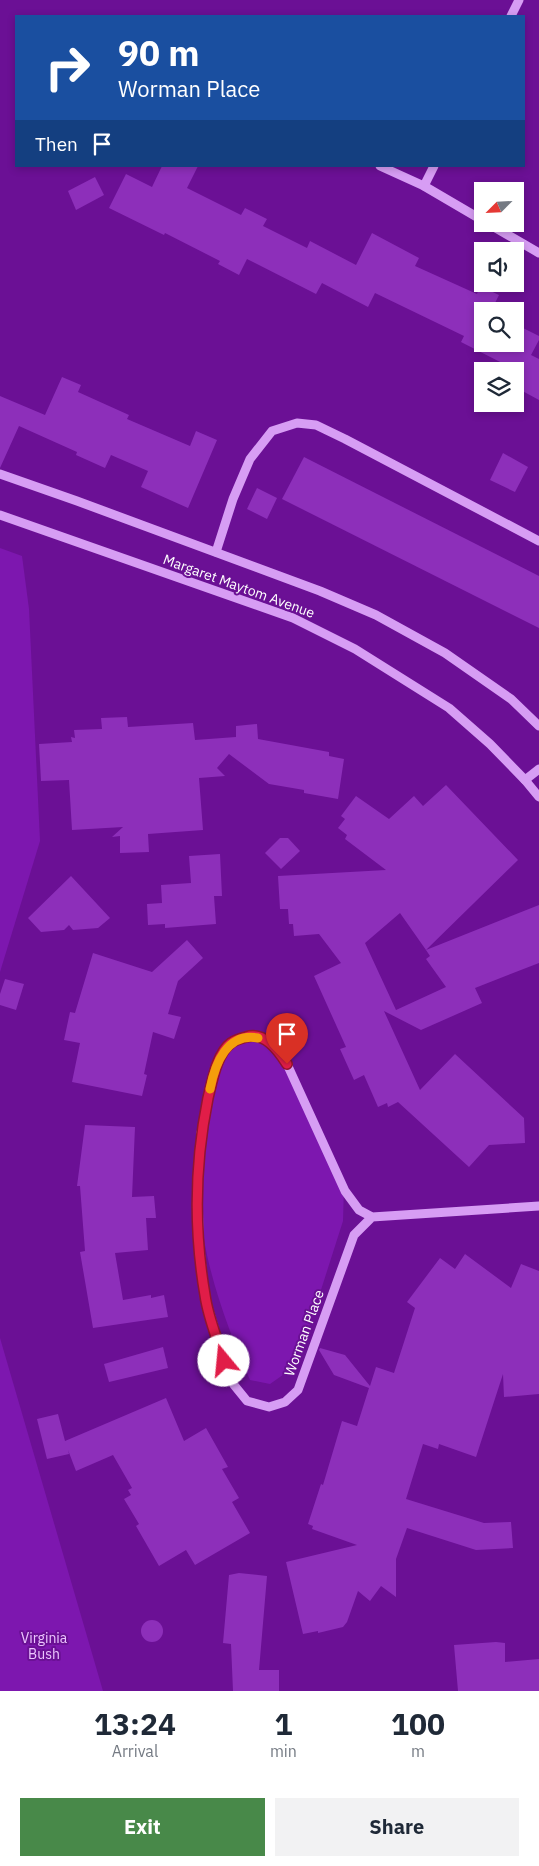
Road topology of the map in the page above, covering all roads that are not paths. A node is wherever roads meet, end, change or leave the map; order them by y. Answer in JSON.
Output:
{"nodes":[{"id":1,"x":519,"y":0,"type":"edge"},
{"id":2,"x":512,"y":15,"type":"edge"},
{"id":3,"x":382,"y":167,"type":"edge"},
{"id":4,"x":434,"y":167,"type":"edge"},
{"id":5,"x":424,"y":186,"type":"junction"},
{"id":6,"x":474,"y":215,"type":"edge"},
{"id":7,"x":503,"y":232,"type":"edge"},
{"id":8,"x":539,"y":253,"type":"edge"},
{"id":9,"x":0,"y":474,"type":"edge"},
{"id":10,"x":0,"y":515,"type":"edge"},
{"id":11,"x":539,"y":541,"type":"edge"},
{"id":12,"x":216,"y":552,"type":"junction"},
{"id":13,"x":539,"y":726,"type":"edge"},
{"id":14,"x":539,"y":769,"type":"edge"},
{"id":15,"x":525,"y":780,"type":"junction"},
{"id":16,"x":539,"y":797,"type":"edge"},
{"id":17,"x":539,"y":1206,"type":"edge"},
{"id":18,"x":372,"y":1217,"type":"junction"}],
"edges":[{"from":1,"to":2,"type":"street"},
{"from":3,"to":5,"type":"street"},
{"from":4,"to":5,"type":"street"},
{"from":5,"to":6,"type":"street"},
{"from":7,"to":8,"type":"street"},
{"from":9,"to":12,"type":"street","name":"Margaret Maytom Avenue"},
{"from":10,"to":15,"type":"street","name":"Margaret Maytom Avenue"},
{"from":11,"to":12,"type":"street"},
{"from":12,"to":13,"type":"street","name":"Margaret Maytom Avenue"},
{"from":14,"to":15,"type":"street"},
{"from":15,"to":16,"type":"street","name":"Margaret Maytom Avenue"},
{"from":17,"to":18,"type":"street"},
{"from":18,"to":18,"type":"street","name":"Worman Place"}]}
